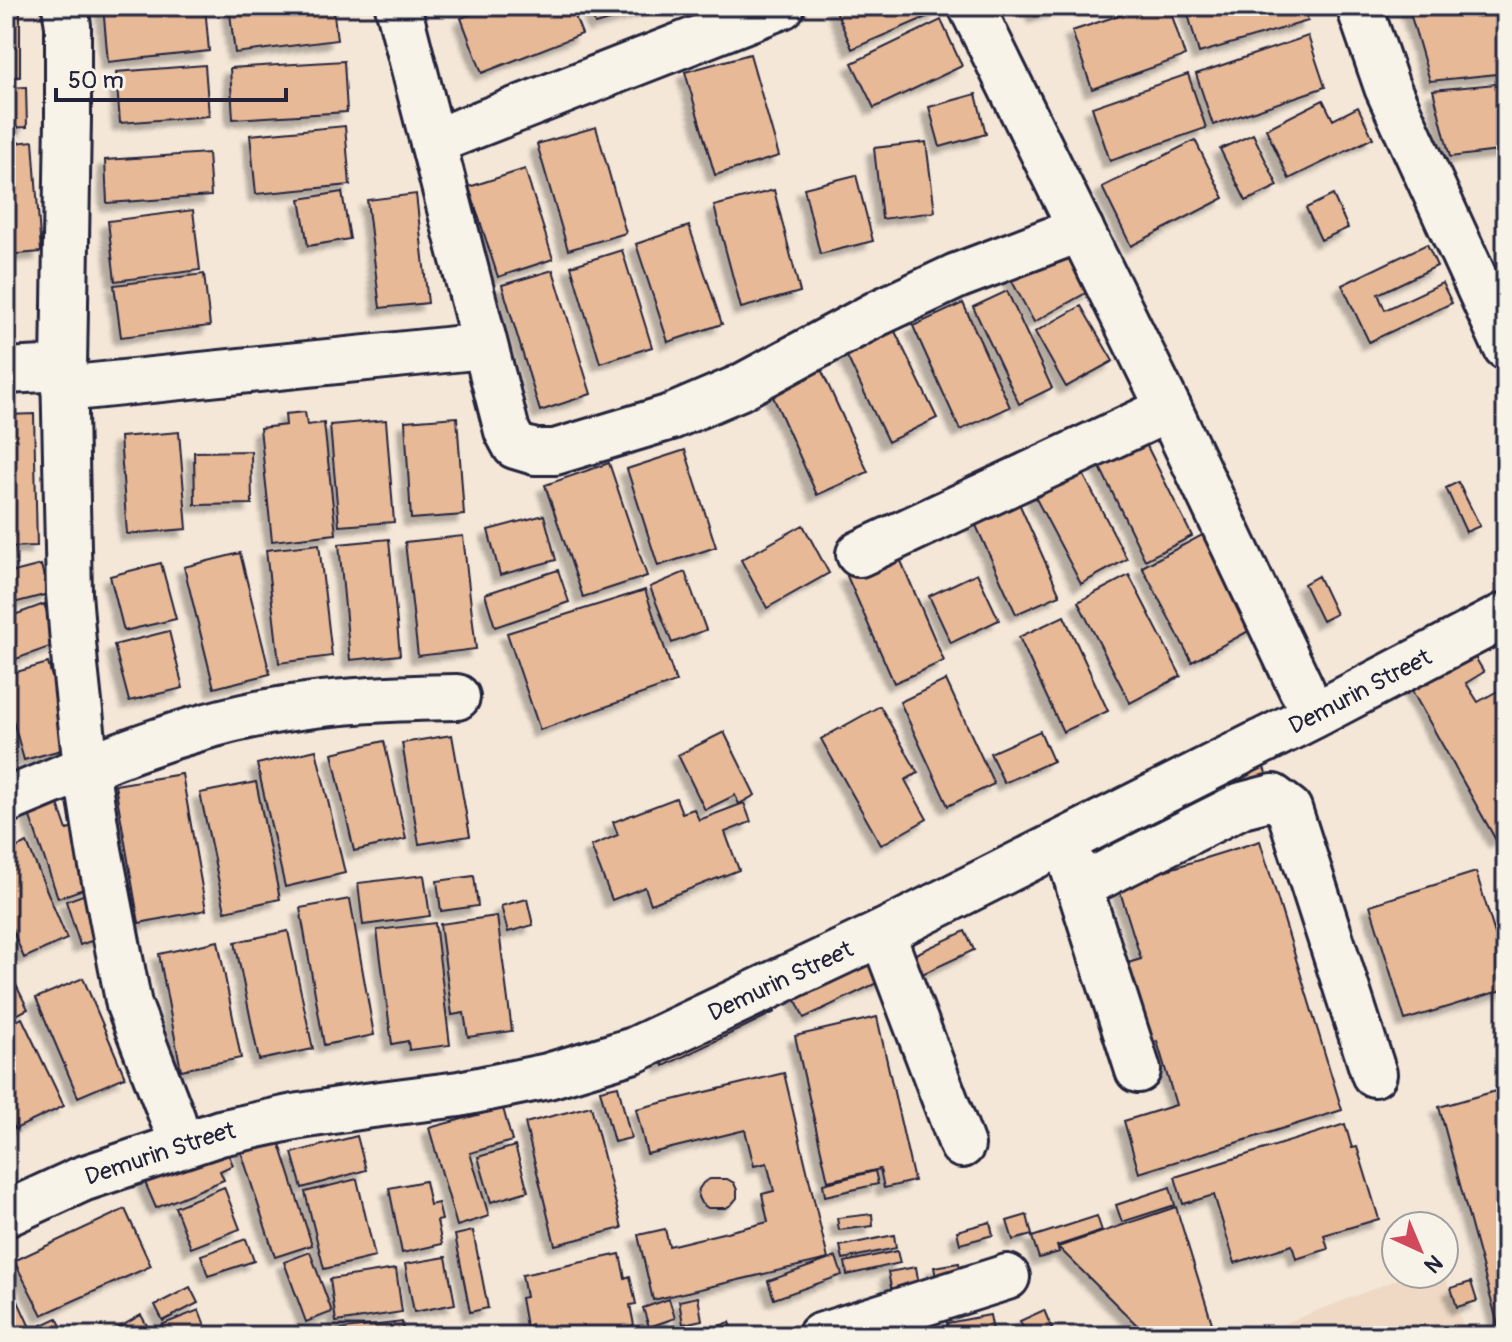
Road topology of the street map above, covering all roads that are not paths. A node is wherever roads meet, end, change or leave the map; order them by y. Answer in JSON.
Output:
{"nodes":[{"id":1,"x":65,"y":6,"type":"edge"},
{"id":2,"x":398,"y":6,"type":"edge"},
{"id":3,"x":782,"y":6,"type":"edge"},
{"id":4,"x":971,"y":6,"type":"edge"},
{"id":5,"x":1359,"y":6,"type":"edge"},
{"id":6,"x":433,"y":142,"type":"junction"},
{"id":7,"x":1081,"y":229,"type":"junction"},
{"id":8,"x":484,"y":346,"type":"junction"},
{"id":9,"x":1506,"y":347,"type":"edge"},
{"id":10,"x":6,"y":371,"type":"edge"},
{"id":11,"x":64,"y":378,"type":"junction"},
{"id":12,"x":1169,"y":409,"type":"junction"},
{"id":13,"x":859,"y":554,"type":"dead end"},
{"id":14,"x":1506,"y":584,"type":"edge"},
{"id":15,"x":1506,"y":615,"type":"edge"},
{"id":16,"x":1302,"y":690,"type":"junction"},
{"id":17,"x":457,"y":697,"type":"dead end"},
{"id":18,"x":86,"y":767,"type":"junction"},
{"id":19,"x":6,"y":801,"type":"edge"},
{"id":20,"x":1064,"y":840,"type":"junction"},
{"id":21,"x":1079,"y":887,"type":"junction"},
{"id":22,"x":882,"y":933,"type":"junction"},
{"id":23,"x":1138,"y":1070,"type":"dead end"},
{"id":24,"x":1374,"y":1074,"type":"dead end"},
{"id":25,"x":173,"y":1120,"type":"junction"},
{"id":26,"x":962,"y":1145,"type":"dead end"},
{"id":27,"x":6,"y":1183,"type":"edge"},
{"id":28,"x":6,"y":1214,"type":"edge"},
{"id":29,"x":1007,"y":1277,"type":"dead end"},
{"id":30,"x":820,"y":1336,"type":"edge"}],
"edges":[{"from":1,"to":11,"type":"street"},
{"from":2,"to":6,"type":"street"},
{"from":3,"to":6,"type":"street"},
{"from":4,"to":7,"type":"street"},
{"from":5,"to":9,"type":"street"},
{"from":6,"to":8,"type":"street"},
{"from":7,"to":8,"type":"street"},
{"from":7,"to":12,"type":"street"},
{"from":8,"to":11,"type":"street"},
{"from":10,"to":11,"type":"street"},
{"from":11,"to":18,"type":"street"},
{"from":12,"to":13,"type":"street"},
{"from":12,"to":16,"type":"street"},
{"from":14,"to":16,"type":"street","name":"Demurin Street"},
{"from":15,"to":20,"type":"street","name":"Demurin Street"},
{"from":16,"to":25,"type":"street","name":"Demurin Street"},
{"from":17,"to":18,"type":"street"},
{"from":18,"to":19,"type":"street"},
{"from":18,"to":25,"type":"street"},
{"from":20,"to":21,"type":"street"},
{"from":20,"to":22,"type":"street","name":"Demurin Street"},
{"from":21,"to":23,"type":"street"},
{"from":21,"to":24,"type":"street"},
{"from":22,"to":26,"type":"street"},
{"from":22,"to":28,"type":"street","name":"Demurin Street"},
{"from":25,"to":27,"type":"street","name":"Demurin Street"},
{"from":29,"to":30,"type":"street"}]}
